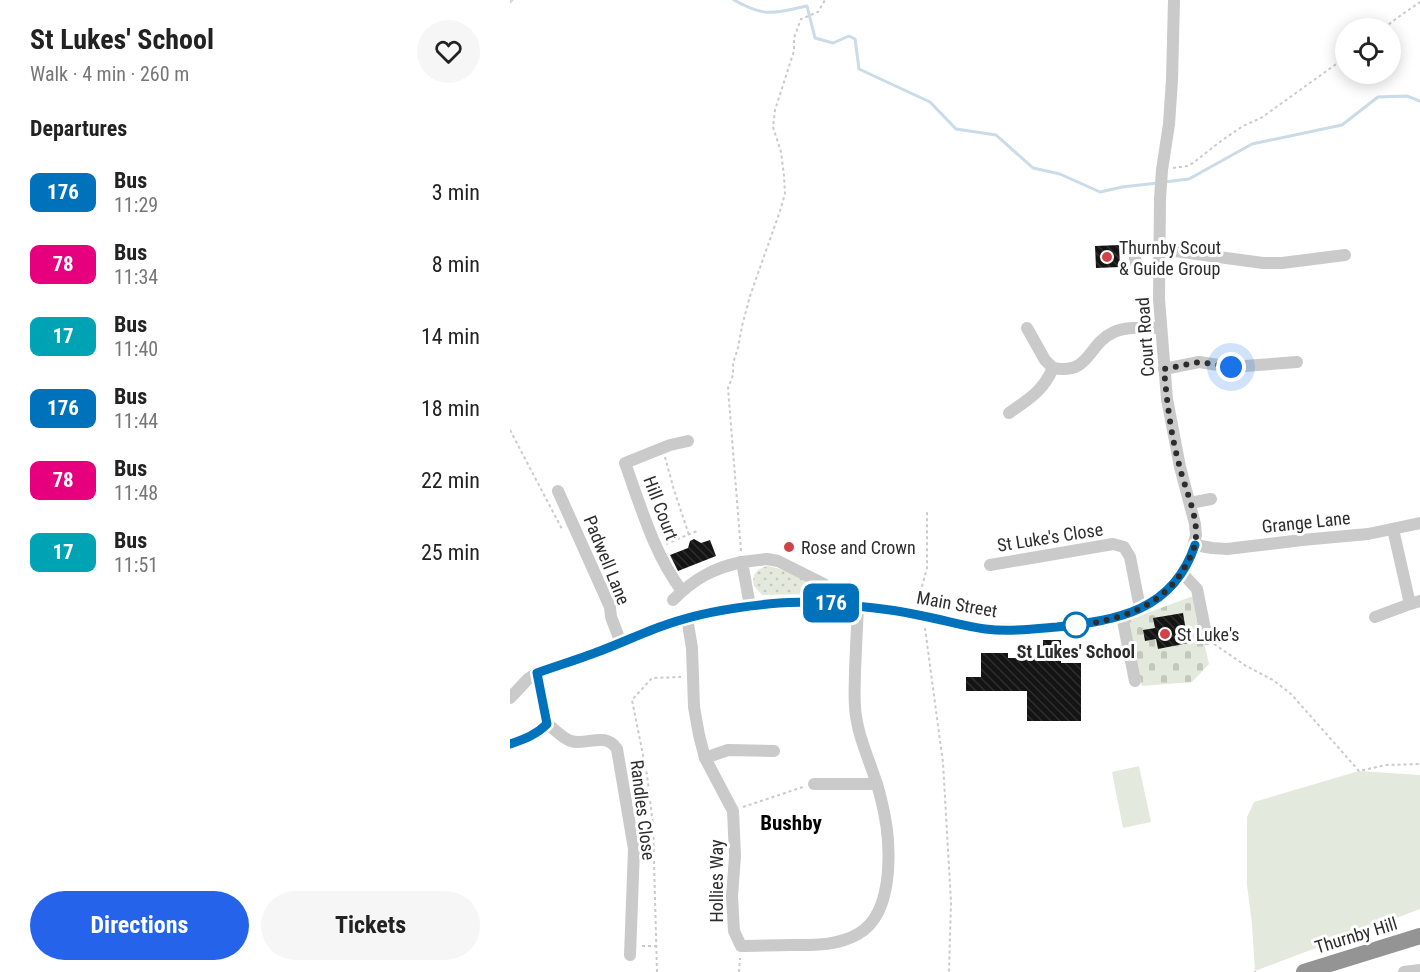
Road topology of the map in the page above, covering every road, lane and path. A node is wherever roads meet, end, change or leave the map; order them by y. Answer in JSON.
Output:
{"nodes":[{"id":1,"x":825,"y":0,"type":"edge"},
{"id":2,"x":1174,"y":0,"type":"edge"},
{"id":3,"x":1420,"y":2,"type":"edge"},
{"id":4,"x":1397,"y":18,"type":"edge"},
{"id":5,"x":1335,"y":65,"type":"edge"},
{"id":6,"x":1162,"y":172,"type":"junction"},
{"id":7,"x":1160,"y":249,"type":"junction"},
{"id":8,"x":1345,"y":255,"type":"dead end"},
{"id":9,"x":1135,"y":258,"type":"dead end"},
{"id":10,"x":1159,"y":270,"type":"junction"},
{"id":11,"x":1027,"y":328,"type":"dead end"},
{"id":12,"x":1161,"y":328,"type":"junction"},
{"id":13,"x":1297,"y":362,"type":"dead end"},
{"id":14,"x":1053,"y":368,"type":"junction"},
{"id":15,"x":1164,"y":369,"type":"junction"},
{"id":16,"x":1009,"y":412,"type":"dead end"},
{"id":17,"x":510,"y":430,"type":"edge"},
{"id":18,"x":688,"y":441,"type":"dead end"},
{"id":19,"x":663,"y":448,"type":"junction"},
{"id":20,"x":558,"y":491,"type":"dead end"},
{"id":21,"x":1211,"y":499,"type":"dead end"},
{"id":22,"x":1190,"y":503,"type":"junction"},
{"id":23,"x":927,"y":512,"type":"dead end"},
{"id":24,"x":1420,"y":523,"type":"edge"},
{"id":25,"x":562,"y":530,"type":"dead end"},
{"id":26,"x":1394,"y":530,"type":"junction"},
{"id":27,"x":697,"y":531,"type":"dead end"},
{"id":28,"x":689,"y":535,"type":"junction"},
{"id":29,"x":1195,"y":545,"type":"junction"},
{"id":30,"x":656,"y":548,"type":"junction"},
{"id":31,"x":742,"y":562,"type":"junction"},
{"id":32,"x":990,"y":565,"type":"dead end"},
{"id":33,"x":1182,"y":573,"type":"junction"},
{"id":34,"x":824,"y":584,"type":"dead end"},
{"id":35,"x":1415,"y":603,"type":"edge"},
{"id":36,"x":750,"y":606,"type":"junction"},
{"id":37,"x":858,"y":606,"type":"junction"},
{"id":38,"x":1140,"y":608,"type":"junction"},
{"id":39,"x":919,"y":615,"type":"junction"},
{"id":40,"x":1122,"y":616,"type":"junction"},
{"id":41,"x":1376,"y":617,"type":"dead end"},
{"id":42,"x":687,"y":618,"type":"junction"},
{"id":43,"x":1207,"y":639,"type":"joint"},
{"id":44,"x":621,"y":643,"type":"junction"},
{"id":45,"x":537,"y":673,"type":"junction"},
{"id":46,"x":693,"y":677,"type":"junction"},
{"id":47,"x":1136,"y":681,"type":"dead end"},
{"id":48,"x":510,"y":698,"type":"edge"},
{"id":49,"x":547,"y":724,"type":"junction"},
{"id":50,"x":510,"y":744,"type":"edge"},
{"id":51,"x":774,"y":751,"type":"dead end"},
{"id":52,"x":705,"y":758,"type":"junction"},
{"id":53,"x":1420,"y":764,"type":"edge"},
{"id":54,"x":814,"y":784,"type":"joint"},
{"id":55,"x":877,"y":784,"type":"junction"},
{"id":56,"x":733,"y":811,"type":"junction"},
{"id":57,"x":1420,"y":936,"type":"edge"},
{"id":58,"x":657,"y":946,"type":"junction"},
{"id":59,"x":741,"y":946,"type":"junction"},
{"id":60,"x":630,"y":950,"type":"joint"},
{"id":61,"x":1420,"y":970,"type":"edge"},
{"id":62,"x":657,"y":972,"type":"edge"},
{"id":63,"x":739,"y":972,"type":"edge"},
{"id":64,"x":949,"y":972,"type":"edge"},
{"id":65,"x":1304,"y":972,"type":"edge"},
{"id":66,"x":1404,"y":972,"type":"edge"}],
"edges":[{"from":1,"to":31,"type":"path"},
{"from":2,"to":6,"type":"street","name":"Court Road"},
{"from":3,"to":4,"type":"path"},
{"from":5,"to":6,"type":"path"},
{"from":6,"to":7,"type":"street","name":"Court Road"},
{"from":7,"to":8,"type":"street"},
{"from":7,"to":10,"type":"street","name":"Court Road"},
{"from":9,"to":10,"type":"street"},
{"from":10,"to":12,"type":"street","name":"Court Road"},
{"from":11,"to":14,"type":"street"},
{"from":12,"to":14,"type":"street"},
{"from":12,"to":15,"type":"street","name":"Court Road"},
{"from":13,"to":15,"type":"street"},
{"from":14,"to":16,"type":"street"},
{"from":15,"to":22,"type":"street","name":"Court Road"},
{"from":17,"to":25,"type":"path"},
{"from":18,"to":19,"type":"street","name":"Hill Court"},
{"from":19,"to":28,"type":"path"},
{"from":19,"to":30,"type":"street","name":"Hill Court"},
{"from":20,"to":44,"type":"street","name":"Padwell Lane"},
{"from":21,"to":22,"type":"street"},
{"from":22,"to":29,"type":"street","name":"Court Road"},
{"from":23,"to":39,"type":"path"},
{"from":24,"to":26,"type":"street","name":"Grange Lane"},
{"from":26,"to":29,"type":"street","name":"Grange Lane"},
{"from":26,"to":35,"type":"street"},
{"from":27,"to":28,"type":"path"},
{"from":28,"to":30,"type":"path"},
{"from":29,"to":33,"type":"street","name":"Main Street"},
{"from":30,"to":31,"type":"street","name":"Hill Court"},
{"from":31,"to":34,"type":"street"},
{"from":31,"to":36,"type":"street"},
{"from":32,"to":38,"type":"street","name":"St Luke's Close"},
{"from":33,"to":38,"type":"street","name":"Main Street"},
{"from":33,"to":43,"type":"street"},
{"from":35,"to":41,"type":"street"},
{"from":36,"to":37,"type":"street","name":"Main Street"},
{"from":36,"to":42,"type":"street","name":"Main Street"},
{"from":37,"to":39,"type":"street","name":"Main Street"},
{"from":37,"to":55,"type":"street"},
{"from":38,"to":40,"type":"street","name":"Main Street"},
{"from":39,"to":40,"type":"street","name":"Main Street"},
{"from":39,"to":64,"type":"path"},
{"from":40,"to":47,"type":"street"},
{"from":42,"to":44,"type":"street","name":"Main Street"},
{"from":42,"to":46,"type":"street","name":"Hollies Way"},
{"from":43,"to":53,"type":"path"},
{"from":44,"to":45,"type":"street","name":"Main Street"},
{"from":45,"to":48,"type":"street","name":"Main Street"},
{"from":45,"to":49,"type":"street"},
{"from":46,"to":52,"type":"street","name":"Hollies Way"},
{"from":46,"to":58,"type":"path"},
{"from":49,"to":50,"type":"street"},
{"from":49,"to":60,"type":"street","name":"Randles Close"},
{"from":51,"to":52,"type":"street"},
{"from":52,"to":56,"type":"street","name":"Hollies Way"},
{"from":54,"to":55,"type":"street"},
{"from":54,"to":56,"type":"path"},
{"from":55,"to":59,"type":"street"},
{"from":56,"to":59,"type":"street","name":"Hollies Way"},
{"from":57,"to":65,"type":"highway","name":"Thurnby Hill"},
{"from":58,"to":60,"type":"path"},
{"from":58,"to":62,"type":"path"},
{"from":59,"to":63,"type":"path"},
{"from":61,"to":66,"type":"street"}]}
